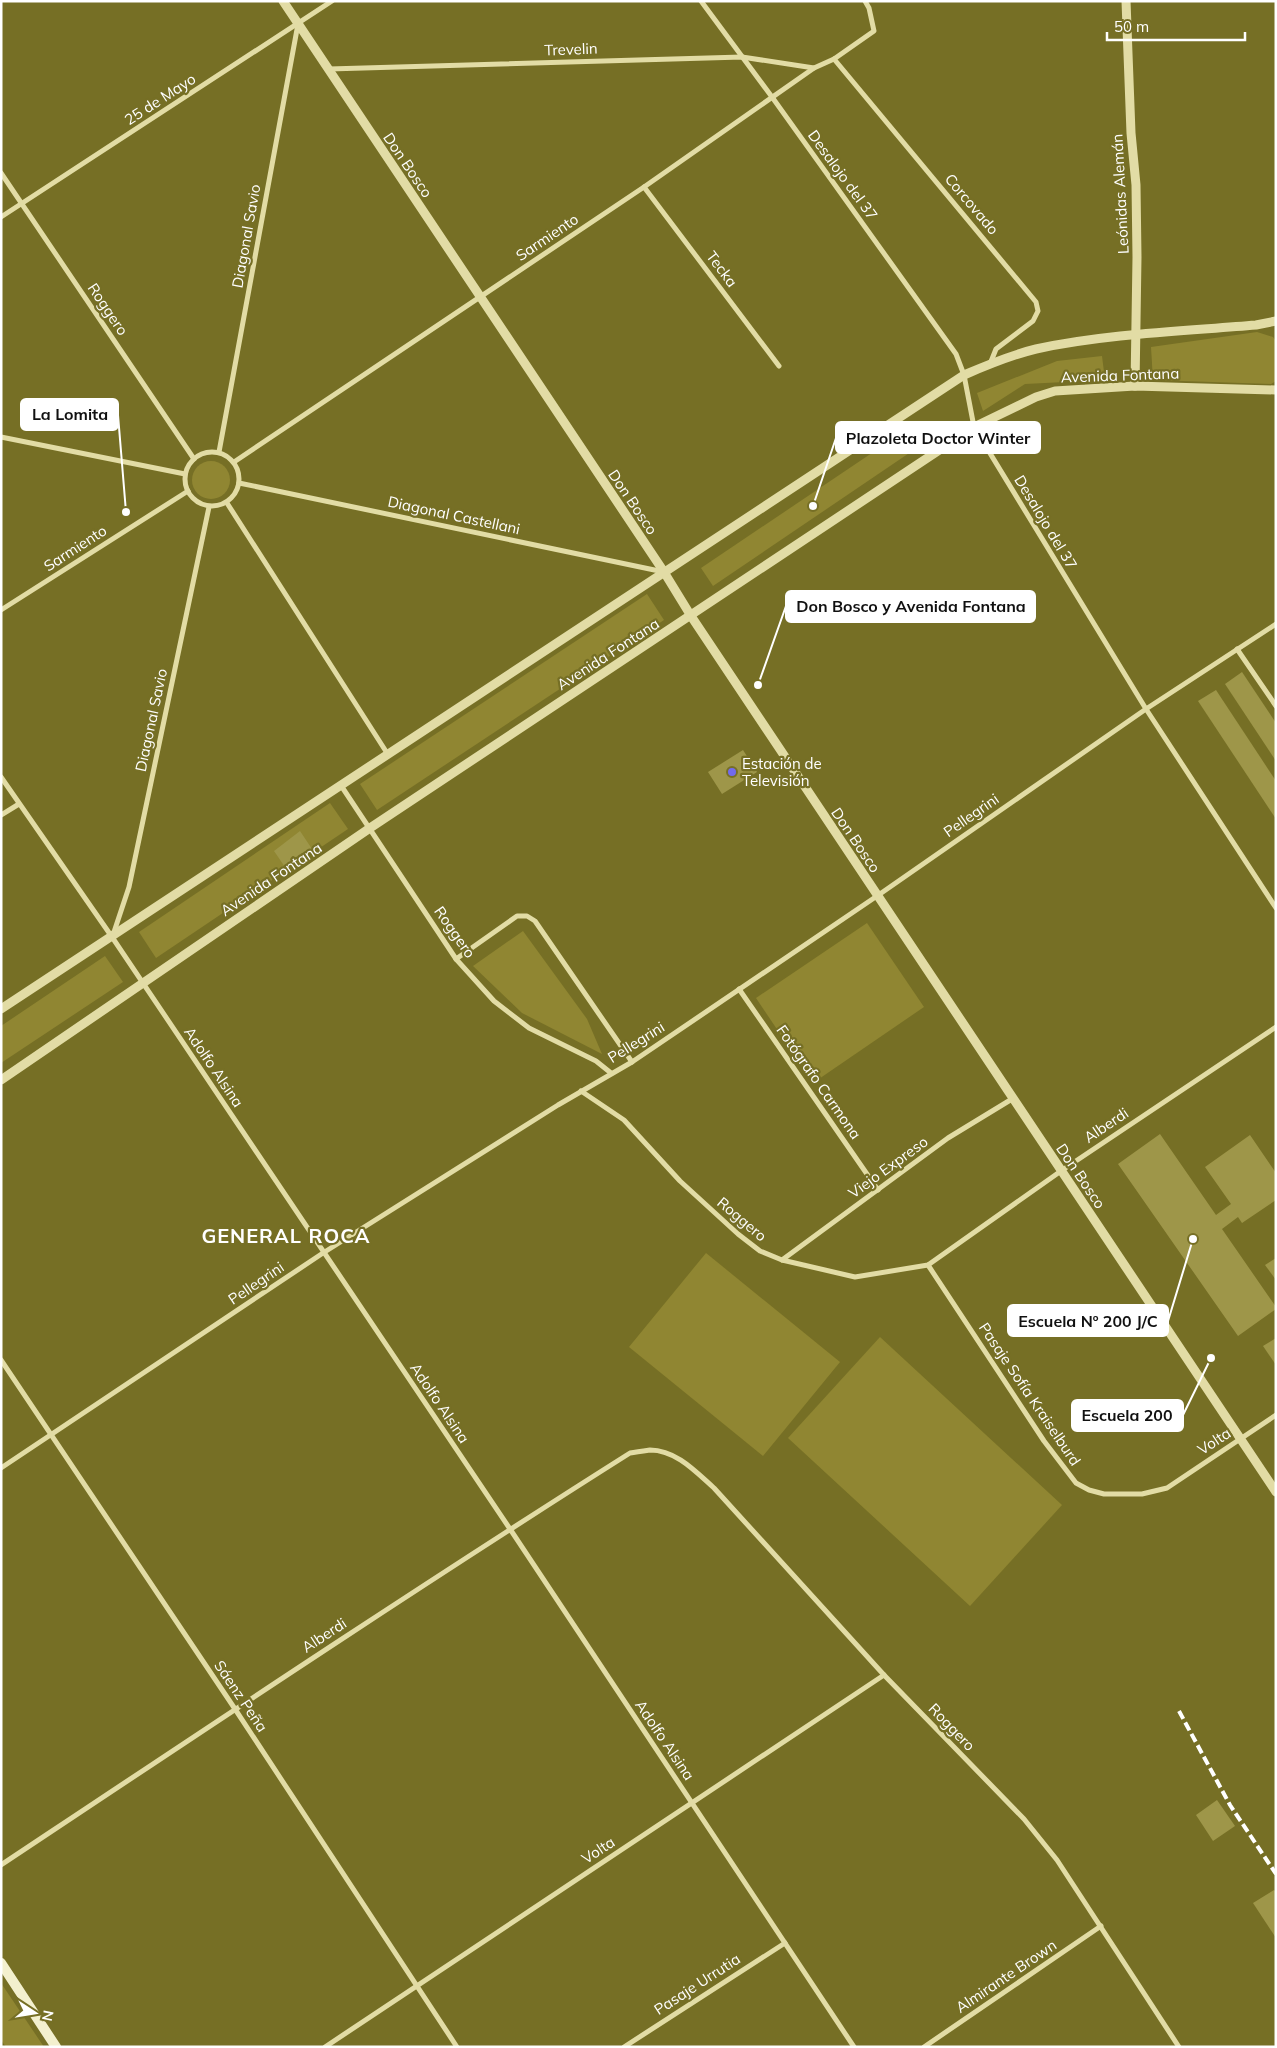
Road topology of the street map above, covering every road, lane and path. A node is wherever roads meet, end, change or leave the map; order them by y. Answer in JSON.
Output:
{"nodes":[{"id":1,"x":283,"y":1,"type":"edge"},
{"id":2,"x":332,"y":1,"type":"edge"},
{"id":3,"x":701,"y":1,"type":"edge"},
{"id":4,"x":865,"y":1,"type":"edge"},
{"id":5,"x":1126,"y":1,"type":"edge"},
{"id":6,"x":298,"y":24,"type":"junction"},
{"id":7,"x":742,"y":57,"type":"junction"},
{"id":8,"x":834,"y":59,"type":"junction"},
{"id":9,"x":814,"y":68,"type":"junction"},
{"id":10,"x":328,"y":69,"type":"junction"},
{"id":11,"x":772,"y":97,"type":"junction"},
{"id":12,"x":1,"y":173,"type":"edge"},
{"id":13,"x":644,"y":187,"type":"junction"},
{"id":14,"x":22,"y":204,"type":"junction"},
{"id":15,"x":1,"y":217,"type":"edge"},
{"id":16,"x":480,"y":297,"type":"junction"},
{"id":17,"x":1276,"y":321,"type":"edge"},
{"id":18,"x":1135,"y":335,"type":"junction"},
{"id":19,"x":990,"y":364,"type":"junction"},
{"id":20,"x":779,"y":366,"type":"dead end"},
{"id":21,"x":964,"y":375,"type":"junction"},
{"id":22,"x":1135,"y":386,"type":"junction"},
{"id":23,"x":1276,"y":390,"type":"edge"},
{"id":24,"x":974,"y":427,"type":"junction"},
{"id":25,"x":1,"y":437,"type":"edge"},
{"id":26,"x":219,"y":452,"type":"junction"},
{"id":27,"x":194,"y":458,"type":"junction"},
{"id":28,"x":234,"y":462,"type":"junction"},
{"id":29,"x":186,"y":474,"type":"junction"},
{"id":30,"x":239,"y":483,"type":"junction"},
{"id":31,"x":188,"y":491,"type":"junction"},
{"id":32,"x":227,"y":503,"type":"junction"},
{"id":33,"x":209,"y":506,"type":"junction"},
{"id":34,"x":664,"y":572,"type":"junction"},
{"id":35,"x":1,"y":610,"type":"edge"},
{"id":36,"x":690,"y":616,"type":"junction"},
{"id":37,"x":1276,"y":624,"type":"edge"},
{"id":38,"x":1237,"y":649,"type":"junction"},
{"id":39,"x":1276,"y":706,"type":"edge"},
{"id":40,"x":1146,"y":709,"type":"junction"},
{"id":41,"x":388,"y":753,"type":"junction"},
{"id":42,"x":1,"y":777,"type":"edge"},
{"id":43,"x":340,"y":784,"type":"junction"},
{"id":44,"x":19,"y":804,"type":"junction"},
{"id":45,"x":1,"y":815,"type":"edge"},
{"id":46,"x":370,"y":828,"type":"junction"},
{"id":47,"x":877,"y":896,"type":"junction"},
{"id":48,"x":1276,"y":908,"type":"edge"},
{"id":49,"x":112,"y":937,"type":"junction"},
{"id":50,"x":456,"y":959,"type":"junction"},
{"id":51,"x":142,"y":984,"type":"junction"},
{"id":52,"x":739,"y":989,"type":"junction"},
{"id":53,"x":1,"y":1009,"type":"edge"},
{"id":54,"x":1276,"y":1027,"type":"edge"},
{"id":55,"x":632,"y":1062,"type":"junction"},
{"id":56,"x":611,"y":1073,"type":"junction"},
{"id":57,"x":1,"y":1080,"type":"edge"},
{"id":58,"x":581,"y":1091,"type":"junction"},
{"id":59,"x":1012,"y":1099,"type":"junction"},
{"id":60,"x":1061,"y":1170,"type":"junction"},
{"id":61,"x":878,"y":1190,"type":"junction"},
{"id":62,"x":323,"y":1253,"type":"junction"},
{"id":63,"x":782,"y":1260,"type":"junction"},
{"id":64,"x":928,"y":1265,"type":"junction"},
{"id":65,"x":1,"y":1360,"type":"edge"},
{"id":66,"x":1276,"y":1415,"type":"edge"},
{"id":67,"x":52,"y":1435,"type":"junction"},
{"id":68,"x":1240,"y":1439,"type":"junction"},
{"id":69,"x":670,"y":1454,"type":"joint"},
{"id":70,"x":1,"y":1468,"type":"edge"},
{"id":71,"x":1167,"y":1488,"type":"joint"},
{"id":72,"x":1276,"y":1492,"type":"edge"},
{"id":73,"x":510,"y":1529,"type":"junction"},
{"id":74,"x":884,"y":1675,"type":"junction"},
{"id":75,"x":235,"y":1709,"type":"junction"},
{"id":76,"x":692,"y":1803,"type":"junction"},
{"id":77,"x":1,"y":1865,"type":"edge"},
{"id":78,"x":1102,"y":1926,"type":"junction"},
{"id":79,"x":784,"y":1943,"type":"junction"},
{"id":80,"x":1,"y":1963,"type":"edge"},
{"id":81,"x":417,"y":1985,"type":"junction"},
{"id":82,"x":56,"y":2047,"type":"edge"},
{"id":83,"x":325,"y":2047,"type":"edge"},
{"id":84,"x":457,"y":2047,"type":"edge"},
{"id":85,"x":624,"y":2047,"type":"edge"},
{"id":86,"x":854,"y":2047,"type":"edge"},
{"id":87,"x":924,"y":2047,"type":"edge"},
{"id":88,"x":1179,"y":2047,"type":"edge"}],
"edges":[{"from":1,"to":6,"type":"street","name":"Don Bosco"},
{"from":2,"to":6,"type":"street","name":"25 de Mayo"},
{"from":3,"to":7,"type":"street","name":"Desalojo del 37"},
{"from":4,"to":8,"type":"street","name":"Sarmiento"},
{"from":5,"to":18,"type":"street","name":"Leónidas Alemán"},
{"from":6,"to":10,"type":"street","name":"Don Bosco"},
{"from":6,"to":14,"type":"street","name":"25 de Mayo"},
{"from":6,"to":26,"type":"street","name":"Diagonal Savio"},
{"from":7,"to":9,"type":"street","name":"Trevelin"},
{"from":7,"to":10,"type":"street","name":"Trevelin"},
{"from":7,"to":11,"type":"street","name":"Desalojo del 37"},
{"from":8,"to":9,"type":"street","name":"Sarmiento"},
{"from":8,"to":19,"type":"street","name":"Corcovado"},
{"from":9,"to":11,"type":"street","name":"Sarmiento"},
{"from":10,"to":16,"type":"street","name":"Don Bosco"},
{"from":11,"to":13,"type":"street","name":"Sarmiento"},
{"from":11,"to":21,"type":"street","name":"Desalojo del 37"},
{"from":12,"to":14,"type":"street","name":"Roggero"},
{"from":13,"to":16,"type":"street","name":"Sarmiento"},
{"from":13,"to":20,"type":"street","name":"Tecka"},
{"from":14,"to":15,"type":"street","name":"25 de Mayo"},
{"from":14,"to":27,"type":"street","name":"Roggero"},
{"from":16,"to":28,"type":"street","name":"Sarmiento"},
{"from":16,"to":34,"type":"street","name":"Don Bosco"},
{"from":17,"to":18,"type":"street"},
{"from":18,"to":19,"type":"street"},
{"from":18,"to":22,"type":"street","name":"Leónidas Alemán"},
{"from":19,"to":21,"type":"street"},
{"from":21,"to":24,"type":"street","name":"Desalojo del 37"},
{"from":21,"to":34,"type":"street"},
{"from":22,"to":23,"type":"street","name":"Avenida Fontana"},
{"from":22,"to":24,"type":"street","name":"Avenida Fontana"},
{"from":24,"to":36,"type":"street","name":"Avenida Fontana"},
{"from":24,"to":40,"type":"street","name":"Desalojo del 37"},
{"from":25,"to":29,"type":"street"},
{"from":26,"to":27,"type":"street"},
{"from":26,"to":28,"type":"street"},
{"from":27,"to":29,"type":"street"},
{"from":28,"to":30,"type":"street"},
{"from":29,"to":31,"type":"street"},
{"from":30,"to":32,"type":"street"},
{"from":30,"to":34,"type":"street","name":"Diagonal Castellani"},
{"from":31,"to":33,"type":"street"},
{"from":31,"to":35,"type":"street","name":"Sarmiento"},
{"from":32,"to":33,"type":"street"},
{"from":32,"to":41,"type":"street"},
{"from":33,"to":49,"type":"street","name":"Diagonal Savio"},
{"from":34,"to":36,"type":"street","name":"Don Bosco"},
{"from":34,"to":41,"type":"street"},
{"from":36,"to":46,"type":"street","name":"Avenida Fontana"},
{"from":36,"to":47,"type":"street","name":"Don Bosco"},
{"from":37,"to":38,"type":"street","name":"Pellegrini"},
{"from":38,"to":39,"type":"street"},
{"from":38,"to":40,"type":"street","name":"Pellegrini"},
{"from":40,"to":47,"type":"street","name":"Pellegrini"},
{"from":40,"to":48,"type":"street","name":"Desalojo del 37"},
{"from":41,"to":43,"type":"street"},
{"from":42,"to":44,"type":"street","name":"Adolfo Alsina"},
{"from":43,"to":46,"type":"street","name":"Roggero"},
{"from":43,"to":49,"type":"street"},
{"from":44,"to":45,"type":"street"},
{"from":44,"to":49,"type":"street","name":"Adolfo Alsina"},
{"from":46,"to":50,"type":"street","name":"Roggero"},
{"from":46,"to":51,"type":"street","name":"Avenida Fontana"},
{"from":47,"to":52,"type":"street","name":"Pellegrini"},
{"from":47,"to":59,"type":"street","name":"Don Bosco"},
{"from":49,"to":51,"type":"street","name":"Adolfo Alsina"},
{"from":49,"to":53,"type":"street"},
{"from":50,"to":55,"type":"street"},
{"from":50,"to":56,"type":"street","name":"Roggero"},
{"from":51,"to":57,"type":"street","name":"Avenida Fontana"},
{"from":51,"to":62,"type":"street","name":"Adolfo Alsina"},
{"from":52,"to":55,"type":"street","name":"Pellegrini"},
{"from":52,"to":61,"type":"street","name":"Fotógrafo Carmona"},
{"from":54,"to":60,"type":"street","name":"Alberdi"},
{"from":55,"to":56,"type":"street","name":"Pellegrini"},
{"from":56,"to":58,"type":"street","name":"Pellegrini"},
{"from":58,"to":62,"type":"street","name":"Pellegrini"},
{"from":58,"to":63,"type":"street","name":"Roggero"},
{"from":59,"to":60,"type":"street","name":"Don Bosco"},
{"from":59,"to":61,"type":"street","name":"Viejo Expreso"},
{"from":60,"to":64,"type":"street","name":"Alberdi"},
{"from":60,"to":68,"type":"street","name":"Don Bosco"},
{"from":61,"to":63,"type":"street","name":"Viejo Expreso"},
{"from":62,"to":67,"type":"street","name":"Pellegrini"},
{"from":62,"to":73,"type":"street","name":"Adolfo Alsina"},
{"from":63,"to":64,"type":"street","name":"Roggero"},
{"from":64,"to":71,"type":"street","name":"Pasaje Sofía Kraiselburd"},
{"from":65,"to":67,"type":"street","name":"Sáenz Peña"},
{"from":66,"to":68,"type":"street","name":"Volta"},
{"from":67,"to":70,"type":"street","name":"Pellegrini"},
{"from":67,"to":75,"type":"street","name":"Sáenz Peña"},
{"from":68,"to":71,"type":"street","name":"Volta"},
{"from":68,"to":72,"type":"street","name":"Don Bosco"},
{"from":69,"to":73,"type":"street","name":"Alberdi"},
{"from":69,"to":74,"type":"street","name":"Roggero"},
{"from":73,"to":75,"type":"street","name":"Alberdi"},
{"from":73,"to":76,"type":"street","name":"Adolfo Alsina"},
{"from":74,"to":76,"type":"street","name":"Volta"},
{"from":74,"to":78,"type":"street","name":"Roggero"},
{"from":75,"to":77,"type":"street","name":"Alberdi"},
{"from":75,"to":81,"type":"street","name":"Sáenz Peña"},
{"from":76,"to":79,"type":"street","name":"Adolfo Alsina"},
{"from":76,"to":81,"type":"street","name":"Volta"},
{"from":78,"to":87,"type":"street","name":"Almirante Brown"},
{"from":78,"to":88,"type":"street","name":"Roggero"},
{"from":79,"to":85,"type":"street","name":"Pasaje Urrutia"},
{"from":79,"to":86,"type":"street","name":"Adolfo Alsina"},
{"from":80,"to":82,"type":"main road"},
{"from":81,"to":83,"type":"street","name":"Volta"},
{"from":81,"to":84,"type":"street","name":"Sáenz Peña"}]}
